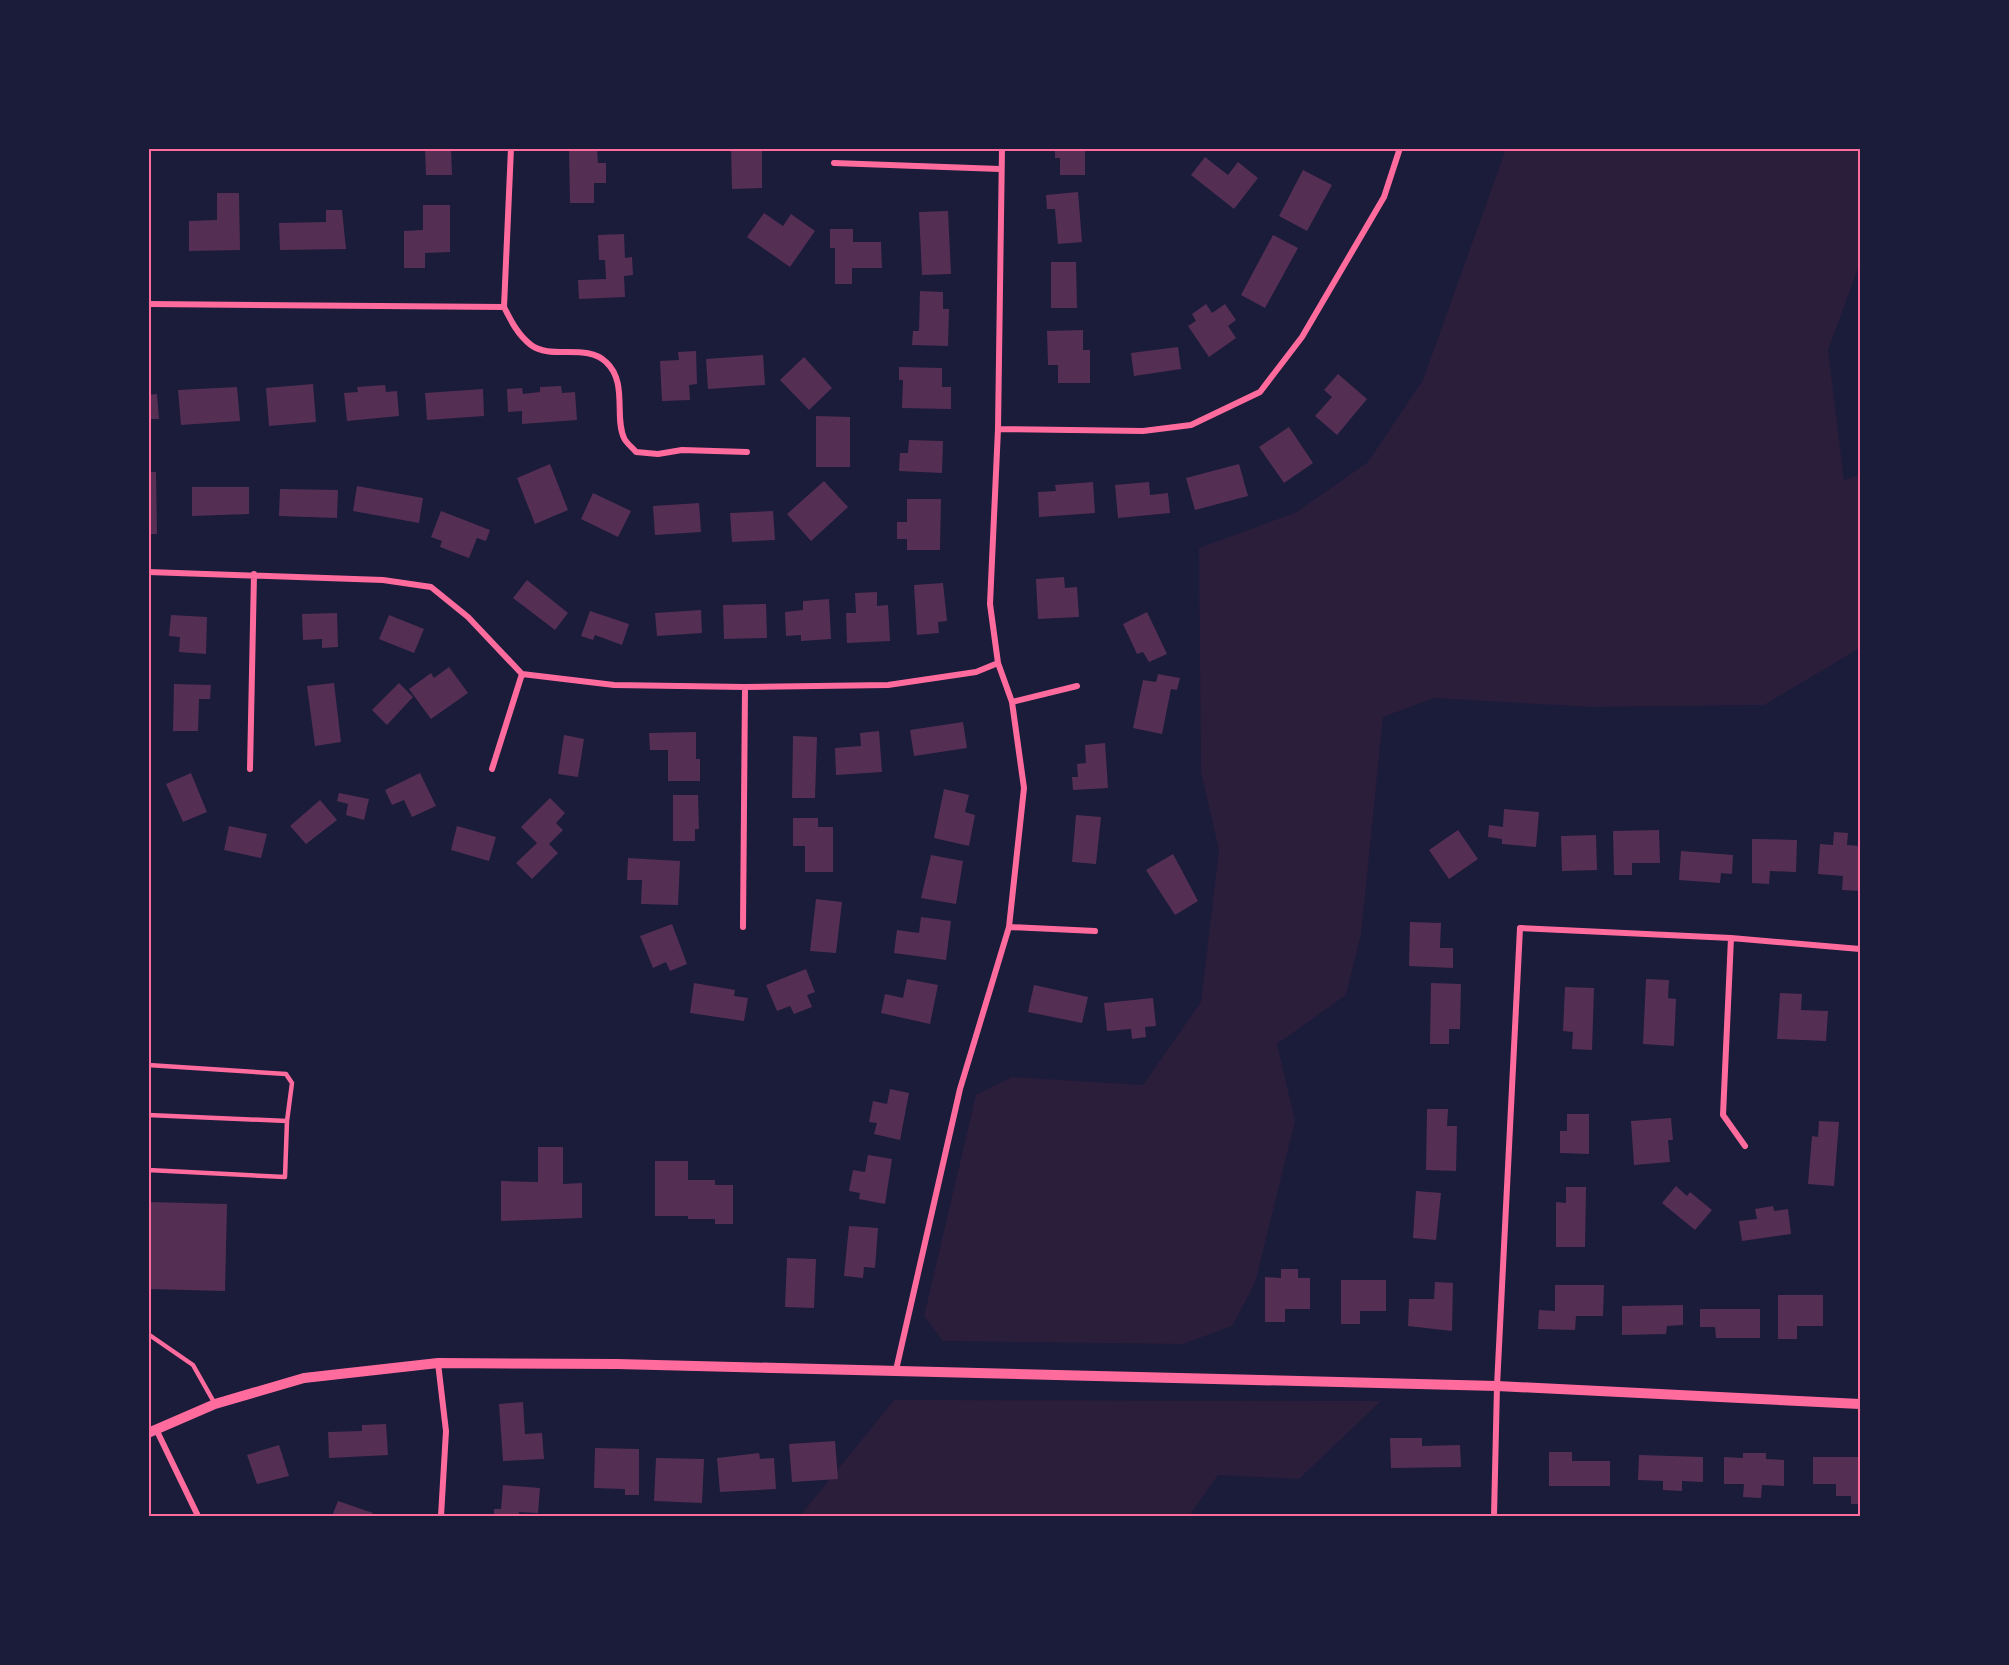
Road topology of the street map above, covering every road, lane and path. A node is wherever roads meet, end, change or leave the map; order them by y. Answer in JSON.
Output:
{"nodes":[{"id":1,"x":511,"y":148,"type":"edge"},
{"id":2,"x":1002,"y":148,"type":"edge"},
{"id":3,"x":1400,"y":148,"type":"edge"},
{"id":4,"x":834,"y":163,"type":"dead end"},
{"id":5,"x":1000,"y":169,"type":"junction"},
{"id":6,"x":148,"y":304,"type":"edge"},
{"id":7,"x":504,"y":307,"type":"junction"},
{"id":8,"x":998,"y":429,"type":"junction"},
{"id":9,"x":747,"y":452,"type":"dead end"},
{"id":10,"x":148,"y":572,"type":"edge"},
{"id":11,"x":254,"y":574,"type":"junction"},
{"id":12,"x":998,"y":663,"type":"junction"},
{"id":13,"x":522,"y":674,"type":"junction"},
{"id":14,"x":1077,"y":686,"type":"dead end"},
{"id":15,"x":745,"y":687,"type":"junction"},
{"id":16,"x":1012,"y":702,"type":"junction"},
{"id":17,"x":250,"y":769,"type":"dead end"},
{"id":18,"x":492,"y":769,"type":"dead end"},
{"id":19,"x":743,"y":927,"type":"dead end"},
{"id":20,"x":1009,"y":927,"type":"junction"},
{"id":21,"x":1095,"y":931,"type":"dead end"},
{"id":22,"x":1731,"y":938,"type":"junction"},
{"id":23,"x":1860,"y":949,"type":"edge"},
{"id":24,"x":148,"y":1065,"type":"edge"},
{"id":25,"x":148,"y":1115,"type":"edge"},
{"id":26,"x":287,"y":1121,"type":"junction"},
{"id":27,"x":1745,"y":1146,"type":"dead end"},
{"id":28,"x":148,"y":1170,"type":"edge"},
{"id":29,"x":148,"y":1334,"type":"edge"},
{"id":30,"x":438,"y":1363,"type":"junction"},
{"id":31,"x":896,"y":1370,"type":"junction"},
{"id":32,"x":1497,"y":1386,"type":"junction"},
{"id":33,"x":214,"y":1404,"type":"junction"},
{"id":34,"x":1860,"y":1404,"type":"edge"},
{"id":35,"x":152,"y":1431,"type":"edge"},
{"id":36,"x":198,"y":1516,"type":"edge"},
{"id":37,"x":441,"y":1516,"type":"edge"},
{"id":38,"x":1494,"y":1516,"type":"edge"}],
"edges":[{"from":1,"to":7,"type":"street"},
{"from":2,"to":5,"type":"street"},
{"from":3,"to":8,"type":"street"},
{"from":4,"to":5,"type":"street"},
{"from":5,"to":8,"type":"street"},
{"from":6,"to":7,"type":"street"},
{"from":7,"to":9,"type":"street"},
{"from":8,"to":12,"type":"street"},
{"from":10,"to":11,"type":"street"},
{"from":11,"to":13,"type":"street"},
{"from":11,"to":17,"type":"street"},
{"from":12,"to":15,"type":"street"},
{"from":12,"to":16,"type":"street"},
{"from":13,"to":15,"type":"street"},
{"from":13,"to":18,"type":"street"},
{"from":14,"to":16,"type":"street"},
{"from":15,"to":19,"type":"street"},
{"from":16,"to":20,"type":"street"},
{"from":20,"to":21,"type":"street"},
{"from":20,"to":31,"type":"street"},
{"from":22,"to":23,"type":"street"},
{"from":22,"to":27,"type":"street"},
{"from":22,"to":32,"type":"street"},
{"from":24,"to":26,"type":"lane"},
{"from":25,"to":26,"type":"lane"},
{"from":26,"to":28,"type":"lane"},
{"from":29,"to":33,"type":"lane"},
{"from":30,"to":31,"type":"street"},
{"from":30,"to":33,"type":"street"},
{"from":30,"to":37,"type":"street"},
{"from":31,"to":32,"type":"street"},
{"from":32,"to":34,"type":"street"},
{"from":32,"to":38,"type":"street"},
{"from":33,"to":35,"type":"street"},
{"from":35,"to":36,"type":"street"}]}
